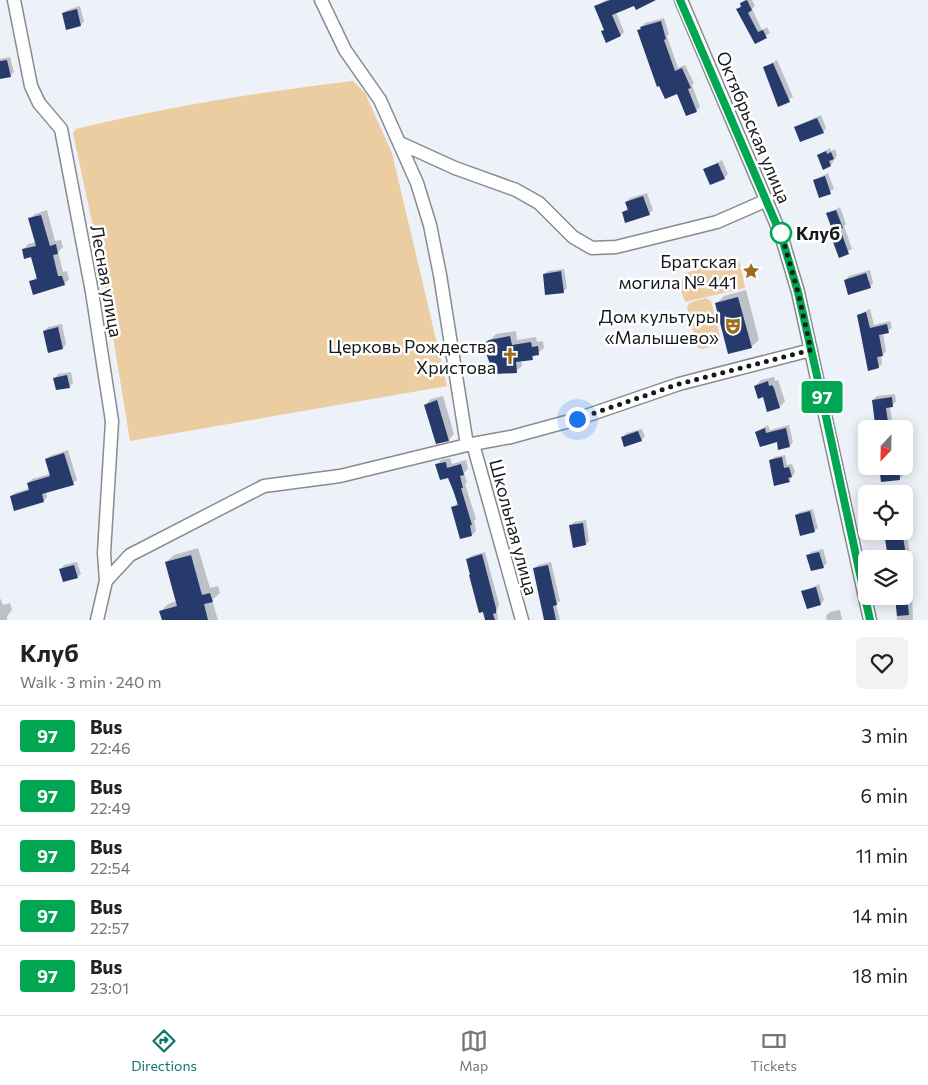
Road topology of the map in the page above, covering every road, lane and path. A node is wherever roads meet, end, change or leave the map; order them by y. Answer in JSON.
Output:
{"nodes":[{"id":1,"x":14,"y":0,"type":"edge"},
{"id":2,"x":321,"y":0,"type":"edge"},
{"id":3,"x":680,"y":0,"type":"edge"},
{"id":4,"x":400,"y":143,"type":"junction"},
{"id":5,"x":767,"y":200,"type":"junction"},
{"id":6,"x":811,"y":350,"type":"junction"},
{"id":7,"x":470,"y":444,"type":"junction"},
{"id":8,"x":106,"y":581,"type":"junction"},
{"id":9,"x":97,"y":620,"type":"edge"},
{"id":10,"x":522,"y":620,"type":"edge"},
{"id":11,"x":870,"y":620,"type":"edge"}],
"edges":[{"from":1,"to":8,"type":"street","name":"Лесная улица"},
{"from":2,"to":4,"type":"street","name":"Школьная улица"},
{"from":3,"to":5,"type":"street","name":"Октябрьская улица"},
{"from":4,"to":5,"type":"street"},
{"from":4,"to":7,"type":"street","name":"Школьная улица"},
{"from":5,"to":6,"type":"street","name":"Октябрьская улица"},
{"from":6,"to":7,"type":"street"},
{"from":6,"to":11,"type":"street","name":"Октябрьская улица"},
{"from":7,"to":8,"type":"street"},
{"from":7,"to":10,"type":"street","name":"Школьная улица"},
{"from":8,"to":9,"type":"street"}]}
